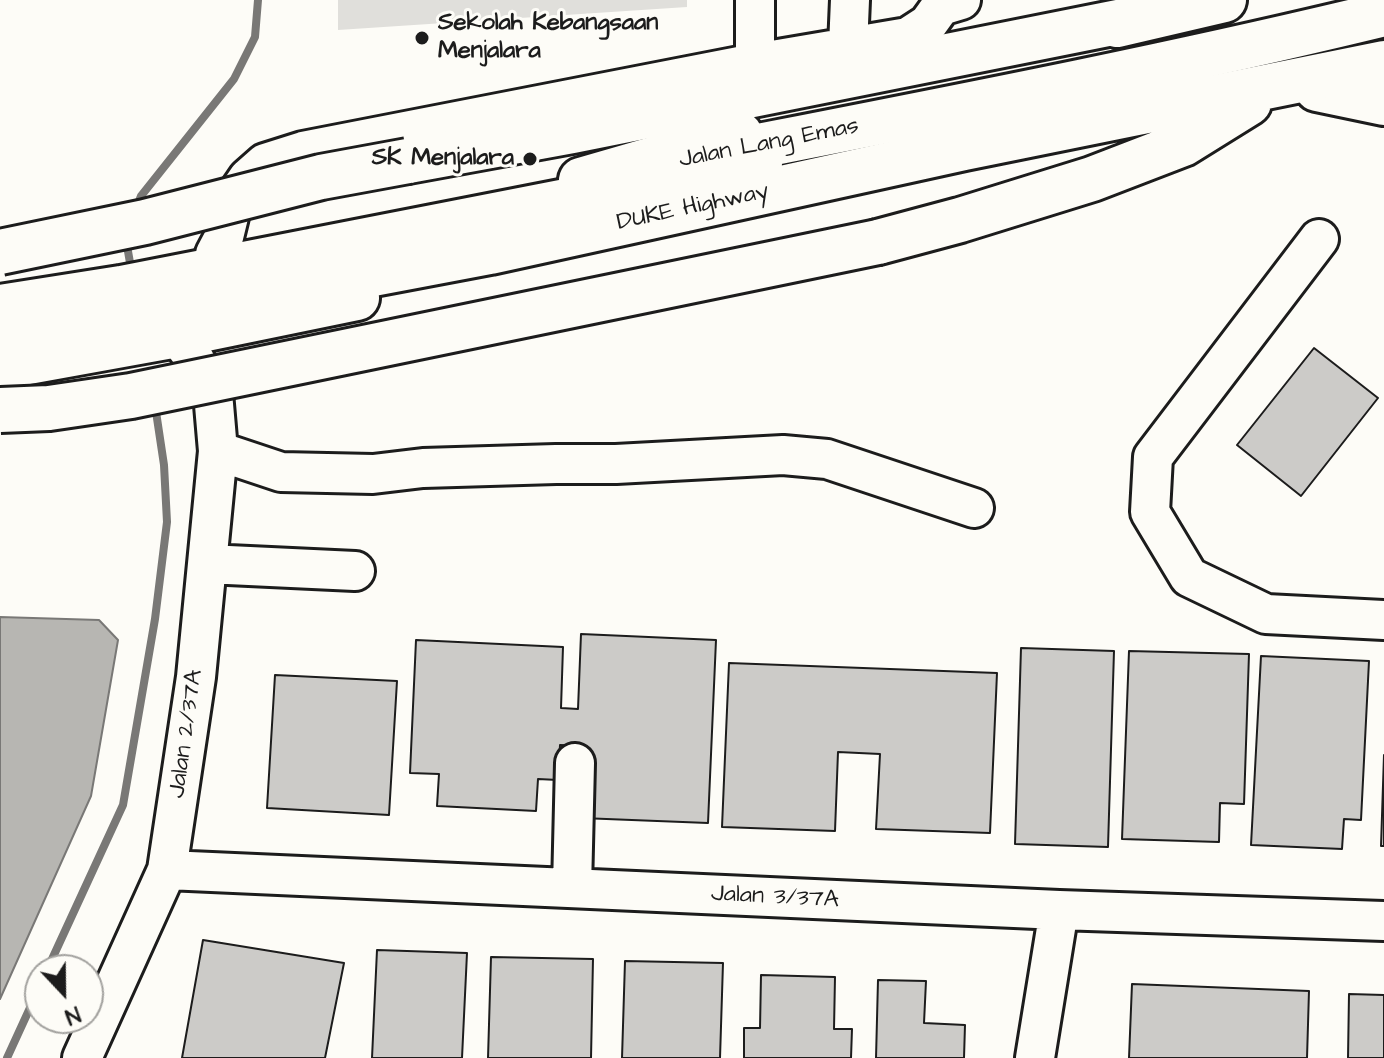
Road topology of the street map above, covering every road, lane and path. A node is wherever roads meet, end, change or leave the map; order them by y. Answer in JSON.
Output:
{"nodes":[{"id":1,"x":755,"y":0,"type":"edge"},
{"id":2,"x":850,"y":0,"type":"edge"},
{"id":3,"x":1224,"y":0,"type":"edge"},
{"id":4,"x":948,"y":2,"type":"edge"},
{"id":5,"x":1384,"y":14,"type":"edge"},
{"id":6,"x":1153,"y":15,"type":"junction"},
{"id":7,"x":1384,"y":35,"type":"edge"},
{"id":8,"x":848,"y":47,"type":"junction"},
{"id":9,"x":755,"y":63,"type":"junction"},
{"id":10,"x":1384,"y":63,"type":"edge"},
{"id":11,"x":1384,"y":77,"type":"edge"},
{"id":12,"x":1317,"y":89,"type":"junction"},
{"id":13,"x":1249,"y":103,"type":"junction"},
{"id":14,"x":1384,"y":103,"type":"edge"},
{"id":15,"x":581,"y":180,"type":"junction"},
{"id":16,"x":1319,"y":239,"type":"dead end"},
{"id":17,"x":0,"y":252,"type":"edge"},
{"id":18,"x":215,"y":254,"type":"junction"},
{"id":19,"x":0,"y":295,"type":"edge"},
{"id":20,"x":0,"y":307,"type":"edge"},
{"id":21,"x":253,"y":320,"type":"junction"},
{"id":22,"x":155,"y":339,"type":"junction"},
{"id":23,"x":8,"y":358,"type":"edge"},
{"id":24,"x":213,"y":393,"type":"junction"},
{"id":25,"x":0,"y":410,"type":"edge"},
{"id":26,"x":218,"y":451,"type":"junction"},
{"id":27,"x":974,"y":508,"type":"dead end"},
{"id":28,"x":207,"y":564,"type":"junction"},
{"id":29,"x":355,"y":571,"type":"dead end"},
{"id":30,"x":1384,"y":620,"type":"edge"},
{"id":31,"x":575,"y":763,"type":"dead end"},
{"id":32,"x":167,"y":870,"type":"junction"},
{"id":33,"x":572,"y":888,"type":"junction"},
{"id":34,"x":1059,"y":910,"type":"junction"},
{"id":35,"x":1384,"y":921,"type":"edge"},
{"id":36,"x":82,"y":1058,"type":"edge"},
{"id":37,"x":1035,"y":1058,"type":"edge"}],
"edges":[{"from":1,"to":9,"type":"street"},
{"from":2,"to":8,"type":"street"},
{"from":3,"to":6,"type":"main road"},
{"from":4,"to":8,"type":"street"},
{"from":5,"to":15,"type":"main road","name":"Jalan Lang Emas"},
{"from":6,"to":15,"type":"main road"},
{"from":6,"to":17,"type":"main road","bridge":true},
{"from":7,"to":20,"type":"main road","name":"DUKE Highway"},
{"from":8,"to":9,"type":"street"},
{"from":9,"to":18,"type":"street"},
{"from":10,"to":23,"type":"main road","name":"DUKE Highway"},
{"from":11,"to":12,"type":"main road"},
{"from":12,"to":13,"type":"main road"},
{"from":12,"to":14,"type":"main road"},
{"from":13,"to":21,"type":"main road"},
{"from":13,"to":25,"type":"main road","bridge":true},
{"from":15,"to":18,"type":"main road","name":"Jalan Lang Emas"},
{"from":16,"to":30,"type":"street"},
{"from":18,"to":19,"type":"main road","name":"Jalan Lang Emas"},
{"from":21,"to":22,"type":"main road"},
{"from":21,"to":24,"type":"street"},
{"from":22,"to":23,"type":"main road"},
{"from":22,"to":24,"type":"street","name":"Jalan 2/37A"},
{"from":24,"to":26,"type":"street","name":"Jalan 2/37A"},
{"from":26,"to":27,"type":"street"},
{"from":26,"to":28,"type":"street","name":"Jalan 2/37A"},
{"from":28,"to":29,"type":"street"},
{"from":28,"to":32,"type":"street","name":"Jalan 2/37A"},
{"from":31,"to":33,"type":"street"},
{"from":32,"to":33,"type":"street","name":"Jalan 3/37A"},
{"from":32,"to":36,"type":"street","name":"Jalan 2/37A"},
{"from":33,"to":34,"type":"street","name":"Jalan 3/37A"},
{"from":34,"to":35,"type":"street","name":"Jalan 3/37A"},
{"from":34,"to":37,"type":"street"}]}
